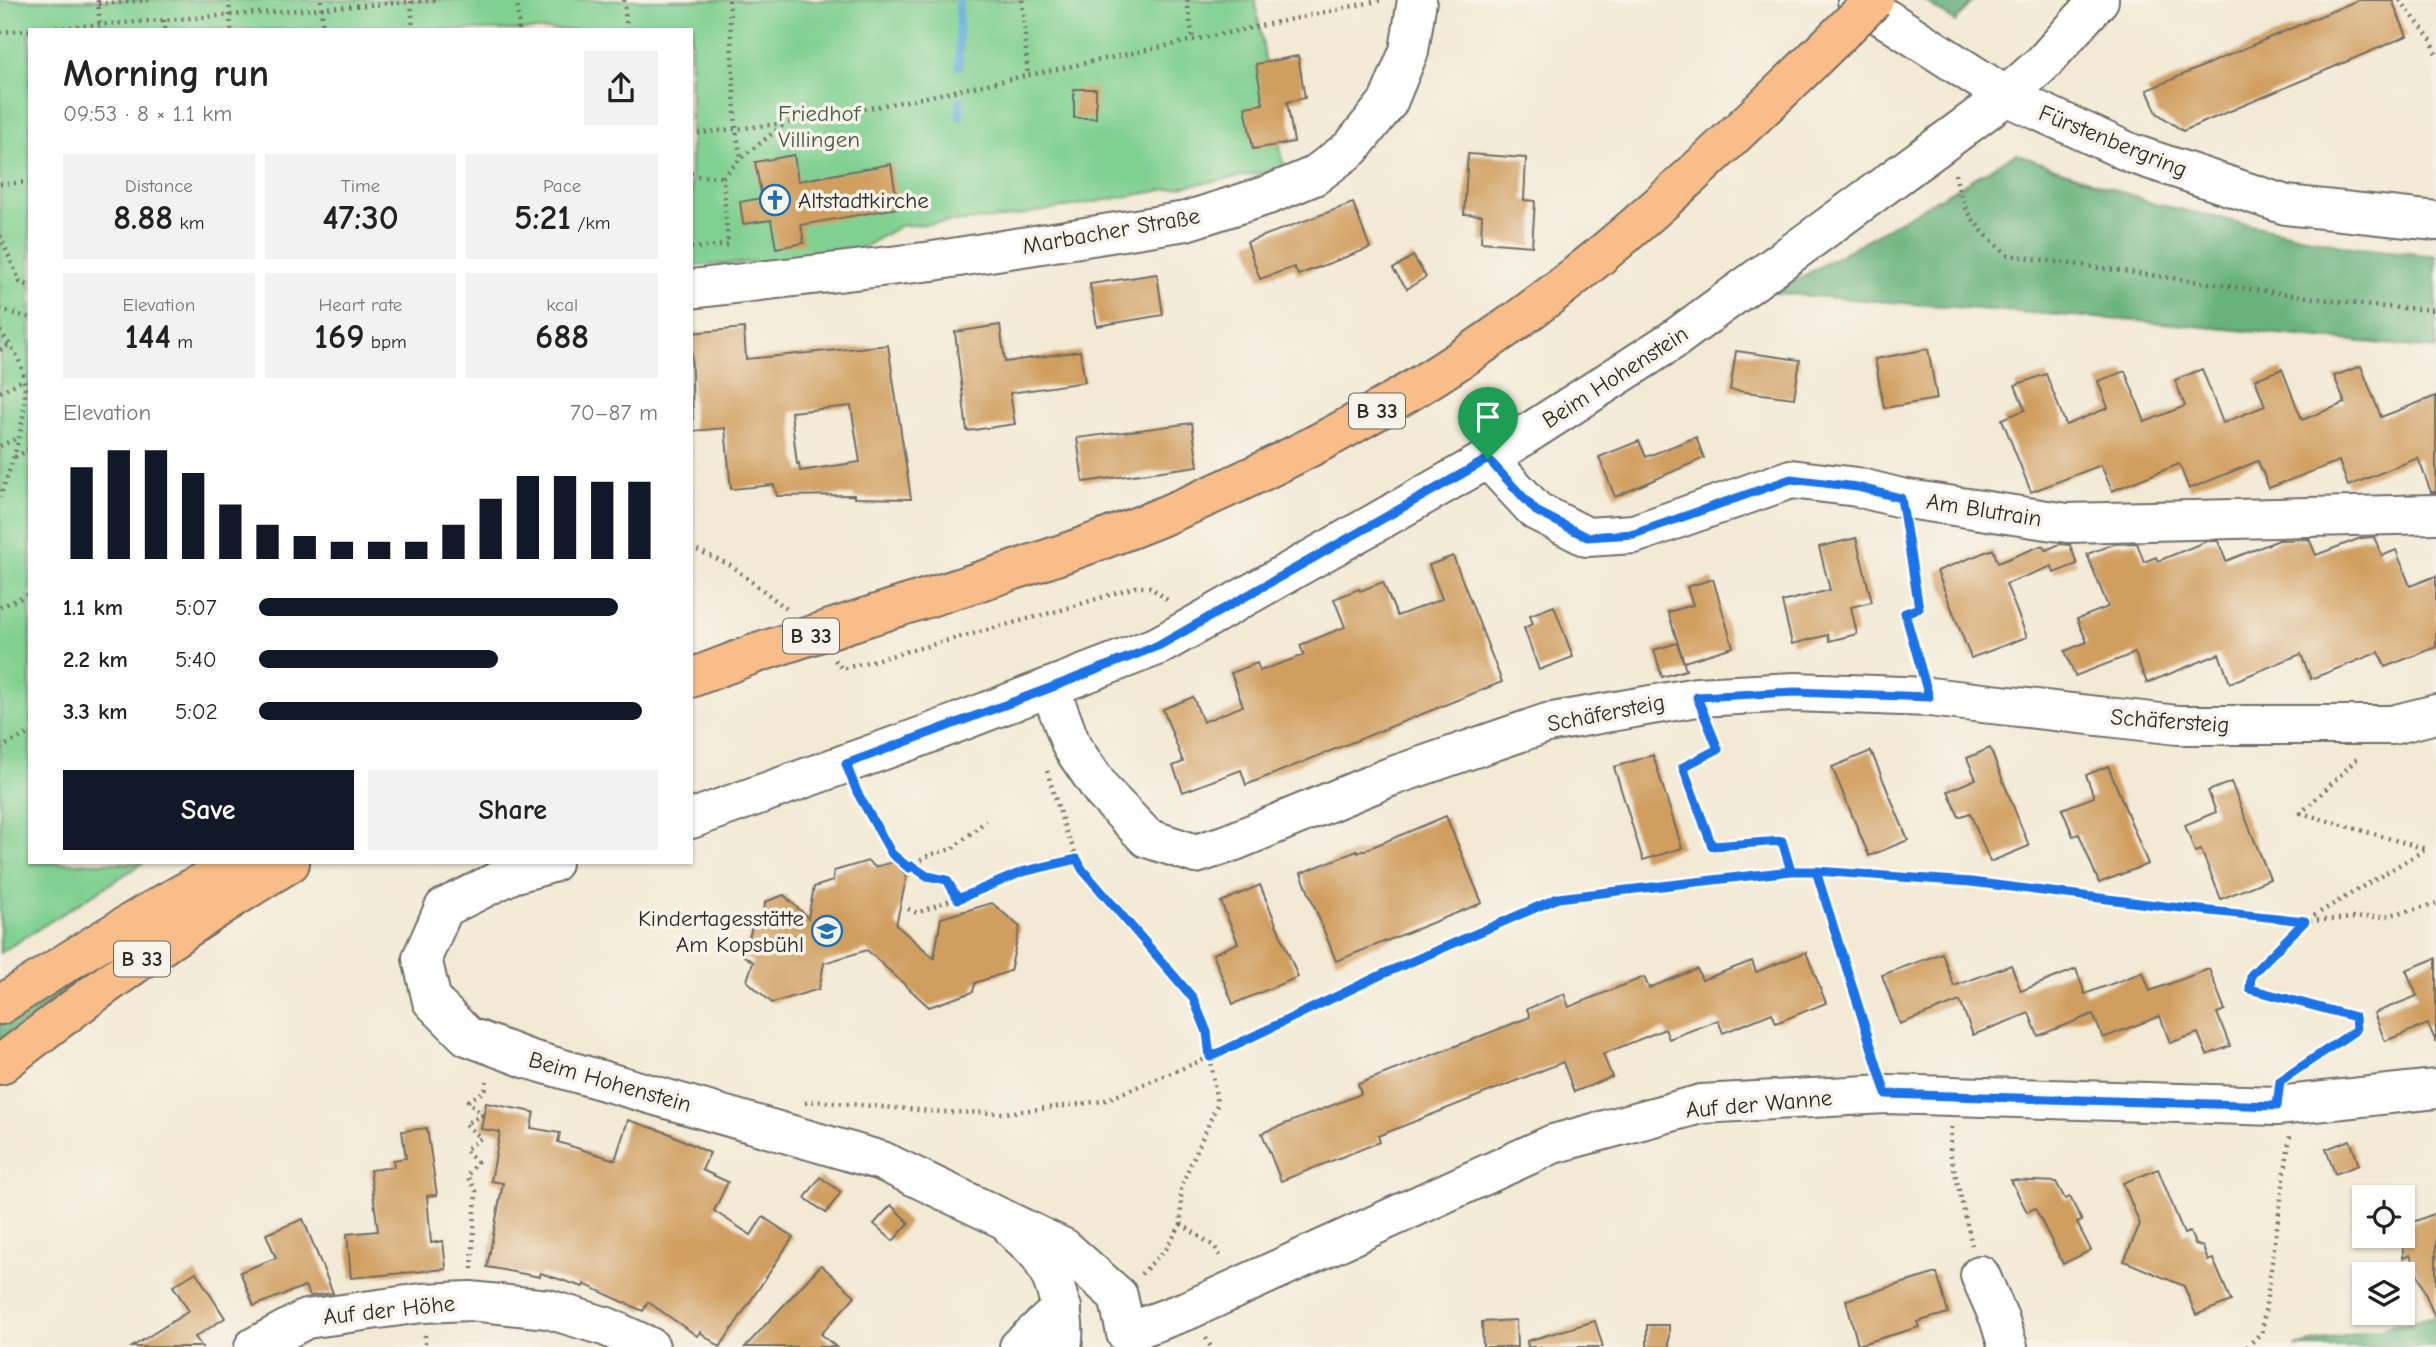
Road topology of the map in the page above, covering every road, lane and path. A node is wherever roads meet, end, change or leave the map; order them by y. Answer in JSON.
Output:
{"nodes":[{"id":1,"x":151,"y":0,"type":"edge"},
{"id":2,"x":229,"y":0,"type":"edge"},
{"id":3,"x":321,"y":0,"type":"edge"},
{"id":4,"x":436,"y":0,"type":"edge"},
{"id":5,"x":517,"y":0,"type":"edge"},
{"id":6,"x":624,"y":0,"type":"edge"},
{"id":7,"x":729,"y":0,"type":"edge"},
{"id":8,"x":1022,"y":0,"type":"edge"},
{"id":9,"x":1187,"y":0,"type":"edge"},
{"id":10,"x":1382,"y":0,"type":"edge"},
{"id":11,"x":1417,"y":0,"type":"edge"},
{"id":12,"x":1857,"y":0,"type":"edge"},
{"id":13,"x":1874,"y":0,"type":"edge"},
{"id":14,"x":2099,"y":0,"type":"edge"},
{"id":15,"x":2400,"y":0,"type":"edge"},
{"id":16,"x":119,"y":1,"type":"edge"},
{"id":17,"x":133,"y":1,"type":"edge"},
{"id":18,"x":411,"y":1,"type":"edge"},
{"id":19,"x":98,"y":2,"type":"edge"},
{"id":20,"x":321,"y":8,"type":"junction"},
{"id":21,"x":230,"y":15,"type":"junction"},
{"id":22,"x":164,"y":20,"type":"junction"},
{"id":23,"x":100,"y":27,"type":"edge"},
{"id":24,"x":80,"y":28,"type":"edge"},
{"id":25,"x":165,"y":28,"type":"edge"},
{"id":26,"x":231,"y":28,"type":"edge"},
{"id":27,"x":323,"y":28,"type":"edge"},
{"id":28,"x":413,"y":28,"type":"edge"},
{"id":29,"x":519,"y":28,"type":"edge"},
{"id":30,"x":627,"y":28,"type":"edge"},
{"id":31,"x":28,"y":31,"type":"edge"},
{"id":32,"x":0,"y":32,"type":"edge"},
{"id":33,"x":1193,"y":40,"type":"junction"},
{"id":34,"x":2436,"y":55,"type":"edge"},
{"id":35,"x":1028,"y":76,"type":"junction"},
{"id":36,"x":2006,"y":96,"type":"junction"},
{"id":37,"x":787,"y":123,"type":"junction"},
{"id":38,"x":736,"y":130,"type":"junction"},
{"id":39,"x":693,"y":134,"type":"edge"},
{"id":40,"x":1955,"y":134,"type":"junction"},
{"id":41,"x":741,"y":158,"type":"junction"},
{"id":42,"x":693,"y":174,"type":"edge"},
{"id":43,"x":723,"y":177,"type":"junction"},
{"id":44,"x":28,"y":182,"type":"edge"},
{"id":45,"x":0,"y":184,"type":"edge"},
{"id":46,"x":2436,"y":221,"type":"edge"},
{"id":47,"x":0,"y":236,"type":"edge"},
{"id":48,"x":693,"y":248,"type":"edge"},
{"id":49,"x":28,"y":285,"type":"edge"},
{"id":50,"x":693,"y":289,"type":"edge"},
{"id":51,"x":0,"y":309,"type":"edge"},
{"id":52,"x":2436,"y":310,"type":"edge"},
{"id":53,"x":28,"y":317,"type":"edge"},
{"id":54,"x":0,"y":331,"type":"edge"},
{"id":55,"x":9,"y":345,"type":"junction"},
{"id":56,"x":0,"y":350,"type":"edge"},
{"id":57,"x":23,"y":380,"type":"junction"},
{"id":58,"x":0,"y":392,"type":"edge"},
{"id":59,"x":18,"y":438,"type":"junction"},
{"id":60,"x":0,"y":446,"type":"edge"},
{"id":61,"x":28,"y":450,"type":"edge"},
{"id":62,"x":15,"y":457,"type":"junction"},
{"id":63,"x":1488,"y":459,"type":"junction"},
{"id":64,"x":9,"y":473,"type":"junction"},
{"id":65,"x":0,"y":479,"type":"edge"},
{"id":66,"x":0,"y":496,"type":"edge"},
{"id":67,"x":1901,"y":498,"type":"junction"},
{"id":68,"x":2436,"y":514,"type":"edge"},
{"id":69,"x":693,"y":548,"type":"edge"},
{"id":70,"x":28,"y":595,"type":"edge"},
{"id":71,"x":0,"y":607,"type":"edge"},
{"id":72,"x":796,"y":616,"type":"dead end"},
{"id":73,"x":1205,"y":621,"type":"junction"},
{"id":74,"x":831,"y":655,"type":"dead end"},
{"id":75,"x":693,"y":677,"type":"edge"},
{"id":76,"x":1050,"y":688,"type":"junction"},
{"id":77,"x":1697,"y":697,"type":"junction"},
{"id":78,"x":1929,"y":697,"type":"junction"},
{"id":79,"x":2436,"y":714,"type":"edge"},
{"id":80,"x":2392,"y":725,"type":"junction"},
{"id":81,"x":28,"y":734,"type":"edge"},
{"id":82,"x":1072,"y":747,"type":"junction"},
{"id":83,"x":0,"y":748,"type":"edge"},
{"id":84,"x":846,"y":764,"type":"junction"},
{"id":85,"x":693,"y":818,"type":"edge"},
{"id":86,"x":986,"y":821,"type":"dead end"},
{"id":87,"x":1077,"y":859,"type":"junction"},
{"id":88,"x":240,"y":864,"type":"edge"},
{"id":89,"x":288,"y":864,"type":"edge"},
{"id":90,"x":548,"y":864,"type":"edge"},
{"id":91,"x":912,"y":866,"type":"junction"},
{"id":92,"x":1791,"y":871,"type":"junction"},
{"id":93,"x":1816,"y":871,"type":"junction"},
{"id":94,"x":958,"y":899,"type":"junction"},
{"id":95,"x":2436,"y":904,"type":"edge"},
{"id":96,"x":908,"y":909,"type":"dead end"},
{"id":97,"x":2305,"y":921,"type":"junction"},
{"id":98,"x":0,"y":1005,"type":"edge"},
{"id":99,"x":492,"y":1047,"type":"junction"},
{"id":100,"x":1210,"y":1057,"type":"junction"},
{"id":101,"x":0,"y":1065,"type":"edge"},
{"id":102,"x":2436,"y":1089,"type":"edge"},
{"id":103,"x":1886,"y":1094,"type":"junction"},
{"id":104,"x":1951,"y":1094,"type":"junction"},
{"id":105,"x":2286,"y":1105,"type":"junction"},
{"id":106,"x":772,"y":1129,"type":"junction"},
{"id":107,"x":1003,"y":1219,"type":"junction"},
{"id":108,"x":1181,"y":1224,"type":"junction"},
{"id":109,"x":1980,"y":1275,"type":"joint"},
{"id":110,"x":1135,"y":1280,"type":"dead end"},
{"id":111,"x":1239,"y":1287,"type":"junction"},
{"id":112,"x":470,"y":1301,"type":"junction"},
{"id":113,"x":1062,"y":1308,"type":"junction"},
{"id":114,"x":1122,"y":1340,"type":"edge"},
{"id":115,"x":254,"y":1347,"type":"edge"},
{"id":116,"x":650,"y":1347,"type":"edge"},
{"id":117,"x":1019,"y":1347,"type":"edge"},
{"id":118,"x":1062,"y":1347,"type":"edge"},
{"id":119,"x":2008,"y":1347,"type":"edge"},
{"id":120,"x":2247,"y":1347,"type":"edge"}],
"edges":[{"from":1,"to":17,"type":"path"},
{"from":2,"to":21,"type":"path"},
{"from":3,"to":20,"type":"path"},
{"from":4,"to":18,"type":"path"},
{"from":5,"to":29,"type":"path"},
{"from":6,"to":30,"type":"path"},
{"from":7,"to":38,"type":"path"},
{"from":8,"to":35,"type":"path"},
{"from":9,"to":33,"type":"path"},
{"from":10,"to":33,"type":"path"},
{"from":11,"to":50,"type":"street","name":"Marbacher Straße"},
{"from":12,"to":36,"type":"street","name":"Fürstenbergring"},
{"from":13,"to":75,"type":"main road","number":"B 33","bridge":true},
{"from":14,"to":36,"type":"street","name":"Beim Hohenstein"},
{"from":15,"to":34,"type":"path"},
{"from":16,"to":17,"type":"path"},
{"from":16,"to":19,"type":"path"},
{"from":18,"to":20,"type":"path"},
{"from":18,"to":28,"type":"path"},
{"from":19,"to":23,"type":"path"},
{"from":20,"to":21,"type":"path"},
{"from":20,"to":27,"type":"path"},
{"from":21,"to":22,"type":"path"},
{"from":21,"to":26,"type":"path"},
{"from":22,"to":23,"type":"path"},
{"from":22,"to":25,"type":"path"},
{"from":23,"to":24,"type":"path"},
{"from":31,"to":32,"type":"path"},
{"from":33,"to":35,"type":"path"},
{"from":35,"to":37,"type":"path"},
{"from":36,"to":40,"type":"street","name":"Beim Hohenstein"},
{"from":36,"to":46,"type":"street","name":"Fürstenbergring"},
{"from":37,"to":38,"type":"path"},
{"from":37,"to":41,"type":"path"},
{"from":38,"to":39,"type":"path"},
{"from":38,"to":41,"type":"path"},
{"from":40,"to":52,"type":"path"},
{"from":40,"to":63,"type":"street","name":"Beim Hohenstein"},
{"from":41,"to":43,"type":"path"},
{"from":42,"to":43,"type":"path"},
{"from":43,"to":48,"type":"path"},
{"from":44,"to":45,"type":"path"},
{"from":47,"to":49,"type":"path"},
{"from":51,"to":53,"type":"path"},
{"from":54,"to":55,"type":"path"},
{"from":55,"to":56,"type":"path"},
{"from":55,"to":57,"type":"path"},
{"from":57,"to":58,"type":"path"},
{"from":57,"to":59,"type":"path"},
{"from":59,"to":60,"type":"path"},
{"from":59,"to":62,"type":"path"},
{"from":61,"to":62,"type":"path"},
{"from":62,"to":64,"type":"path"},
{"from":63,"to":67,"type":"street","name":"Am Blutrain"},
{"from":63,"to":73,"type":"street","name":"Beim Hohenstein"},
{"from":64,"to":65,"type":"path"},
{"from":64,"to":66,"type":"path"},
{"from":67,"to":68,"type":"street","name":"Am Blutrain"},
{"from":67,"to":78,"type":"path"},
{"from":69,"to":72,"type":"path"},
{"from":70,"to":71,"type":"path"},
{"from":73,"to":74,"type":"path"},
{"from":73,"to":76,"type":"street","name":"Beim Hohenstein"},
{"from":76,"to":82,"type":"street","name":"Schäfersteig"},
{"from":76,"to":84,"type":"street","name":"Beim Hohenstein"},
{"from":77,"to":78,"type":"street","name":"Schäfersteig"},
{"from":77,"to":82,"type":"street","name":"Schäfersteig"},
{"from":77,"to":92,"type":"path"},
{"from":78,"to":80,"type":"street","name":"Schäfersteig"},
{"from":79,"to":80,"type":"street","name":"Schäfersteig"},
{"from":80,"to":97,"type":"path"},
{"from":81,"to":83,"type":"path"},
{"from":82,"to":87,"type":"path"},
{"from":84,"to":85,"type":"street","name":"Beim Hohenstein"},
{"from":84,"to":91,"type":"path"},
{"from":86,"to":91,"type":"path"},
{"from":87,"to":94,"type":"path"},
{"from":87,"to":100,"type":"path"},
{"from":88,"to":98,"type":"main road"},
{"from":89,"to":101,"type":"main road","number":"B 33"},
{"from":90,"to":99,"type":"street","name":"Beim Hohenstein"},
{"from":91,"to":94,"type":"path"},
{"from":92,"to":93,"type":"path"},
{"from":92,"to":100,"type":"path"},
{"from":93,"to":97,"type":"path"},
{"from":93,"to":103,"type":"path"},
{"from":94,"to":96,"type":"path"},
{"from":95,"to":97,"type":"path"},
{"from":97,"to":105,"type":"path"},
{"from":99,"to":106,"type":"street","name":"Beim Hohenstein"},
{"from":99,"to":112,"type":"path"},
{"from":100,"to":106,"type":"path"},
{"from":100,"to":108,"type":"path"},
{"from":102,"to":105,"type":"street","name":"Auf der Wanne"},
{"from":103,"to":104,"type":"street","name":"Auf der Wanne"},
{"from":103,"to":111,"type":"street","name":"Auf der Wanne"},
{"from":104,"to":105,"type":"street","name":"Auf der Wanne"},
{"from":104,"to":109,"type":"path"},
{"from":105,"to":120,"type":"path"},
{"from":106,"to":107,"type":"street","name":"Beim Hohenstein"},
{"from":107,"to":113,"type":"street","name":"Beim Hohenstein"},
{"from":107,"to":114,"type":"street","name":"Beim Hohenstein"},
{"from":108,"to":110,"type":"path"},
{"from":108,"to":111,"type":"path"},
{"from":109,"to":119,"type":"street"},
{"from":111,"to":114,"type":"street","name":"Auf der Wanne"},
{"from":112,"to":115,"type":"street","name":"Auf der Höhe"},
{"from":112,"to":116,"type":"street","name":"Auf der Höhe"},
{"from":113,"to":117,"type":"street"},
{"from":113,"to":118,"type":"street"}]}
